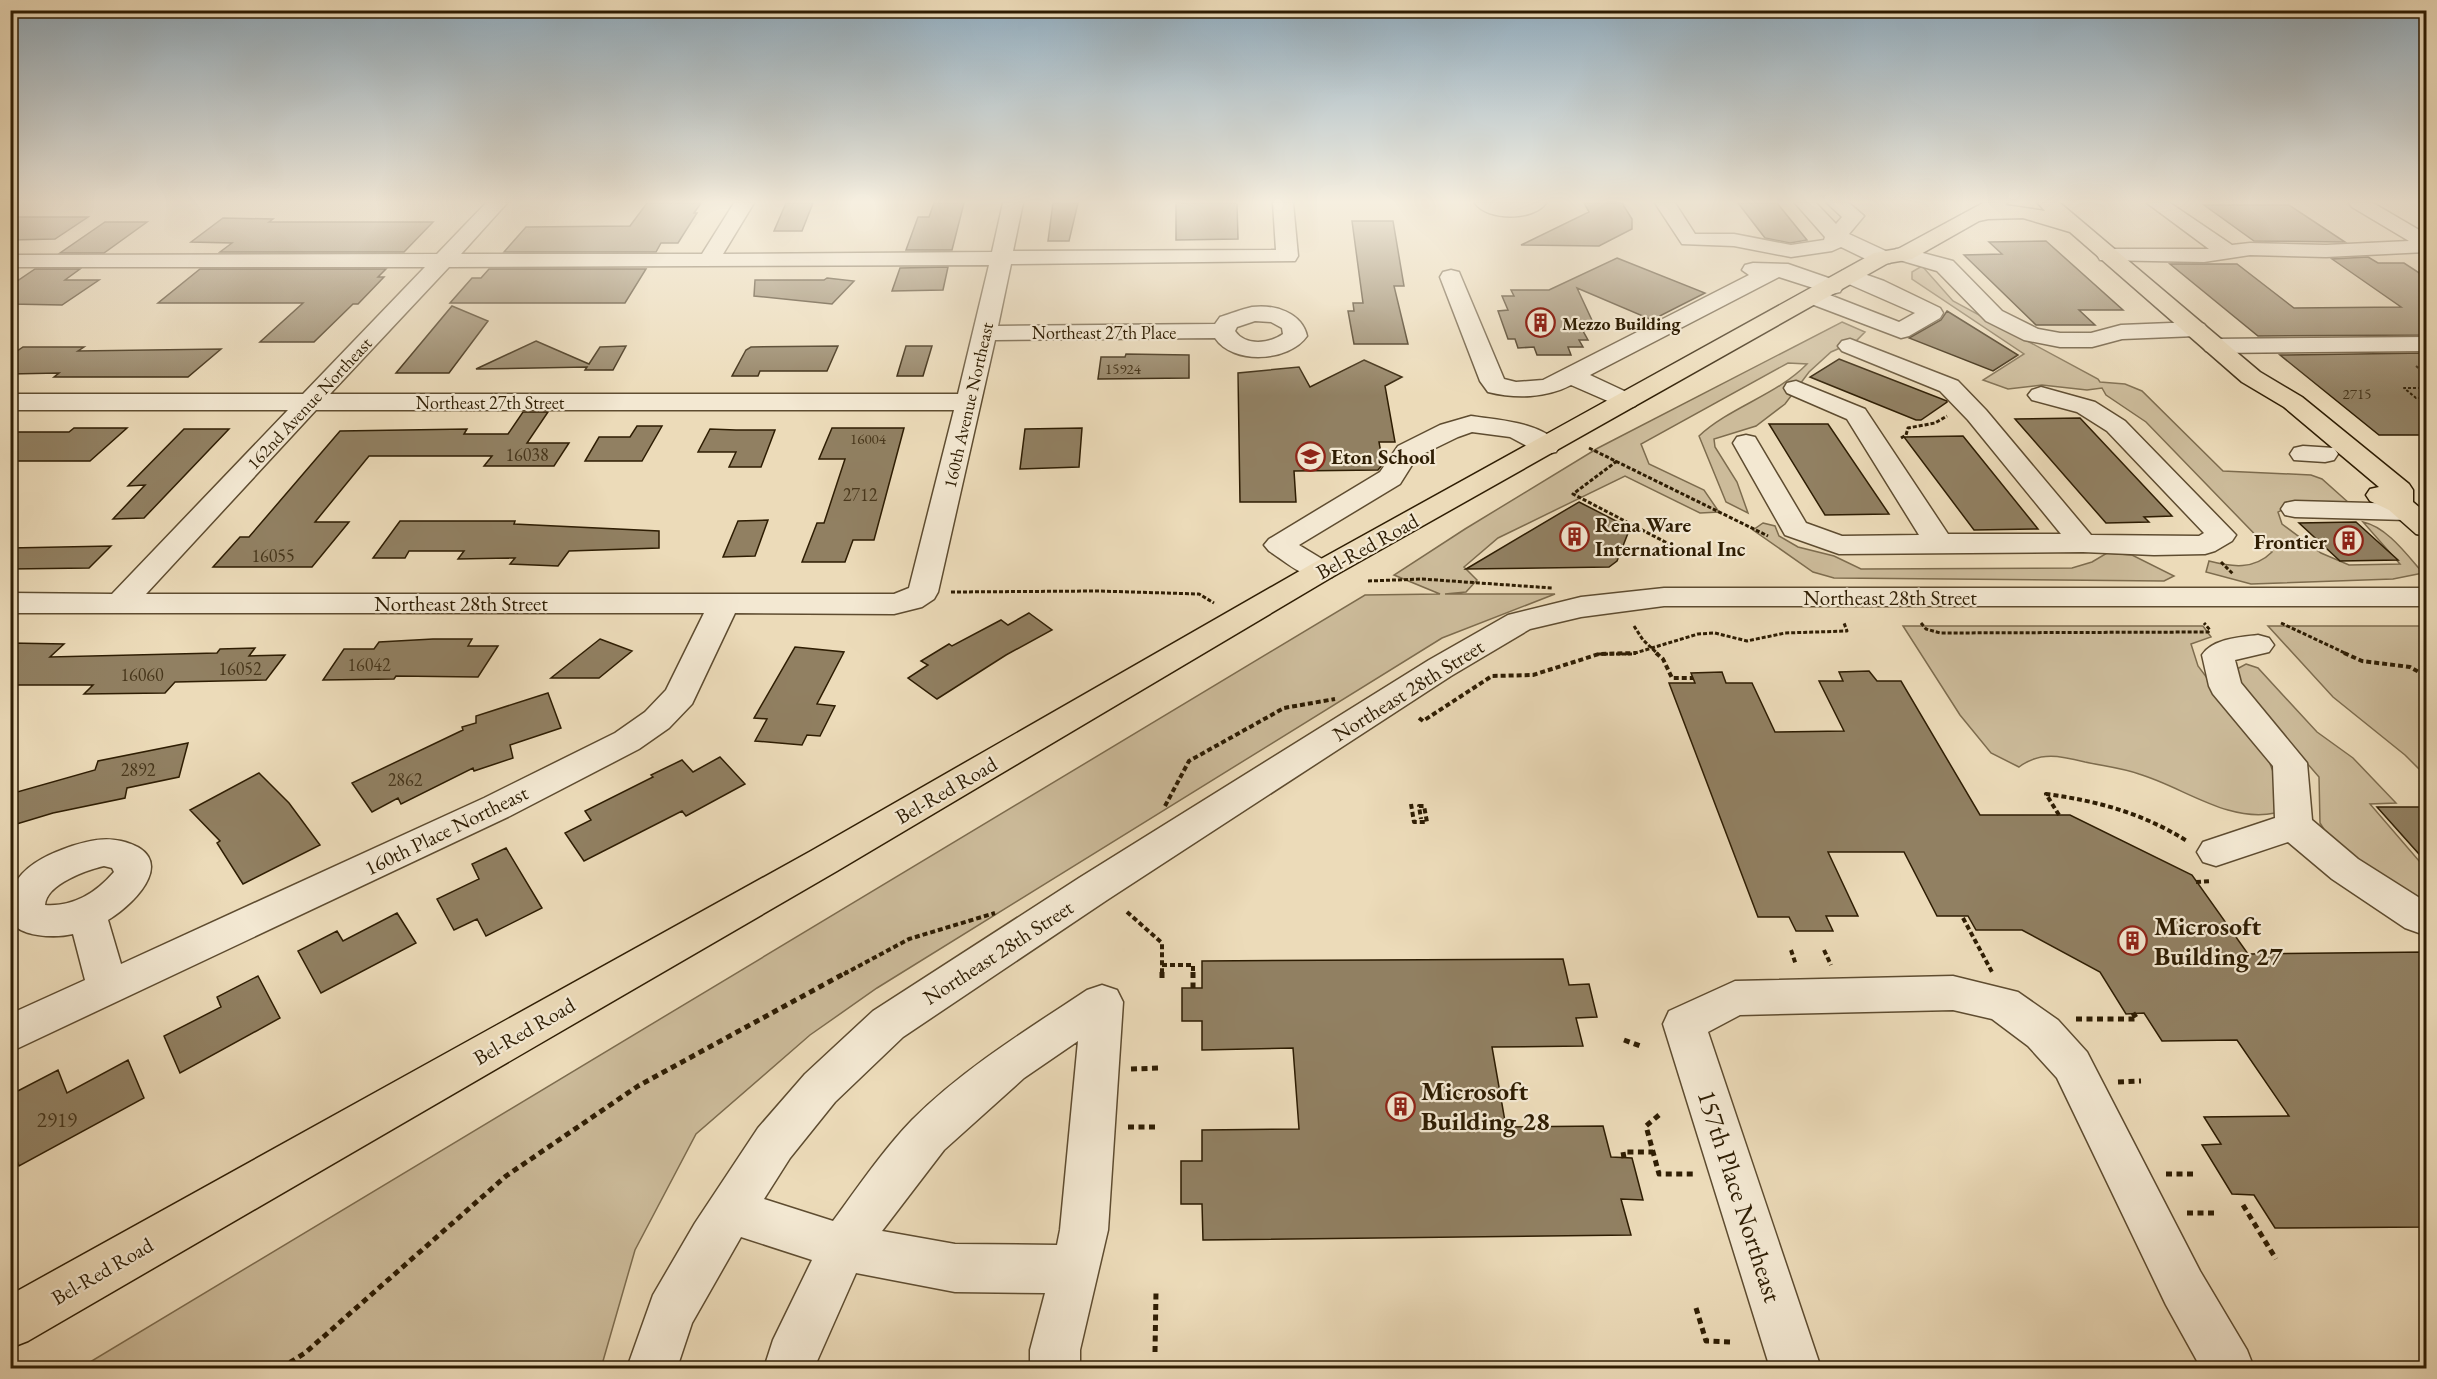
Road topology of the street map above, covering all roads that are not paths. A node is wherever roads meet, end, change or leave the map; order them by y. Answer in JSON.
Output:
{"nodes":[{"id":1,"x":437,"y":267,"type":"edge"},
{"id":2,"x":998,"y":267,"type":"edge"},
{"id":3,"x":1871,"y":267,"type":"edge"},
{"id":4,"x":1946,"y":267,"type":"edge"},
{"id":5,"x":2122,"y":267,"type":"edge"},
{"id":6,"x":1451,"y":277,"type":"dead end"},
{"id":7,"x":1832,"y":287,"type":"junction"},
{"id":8,"x":2196,"y":330,"type":"junction"},
{"id":9,"x":1223,"y":331,"type":"dead end"},
{"id":10,"x":985,"y":333,"type":"junction"},
{"id":11,"x":2427,"y":344,"type":"edge"},
{"id":12,"x":1850,"y":346,"type":"dead end"},
{"id":13,"x":2214,"y":346,"type":"junction"},
{"id":14,"x":1570,"y":375,"type":"junction"},
{"id":15,"x":2251,"y":377,"type":"junction"},
{"id":16,"x":1796,"y":388,"type":"dead end"},
{"id":17,"x":2041,"y":395,"type":"dead end"},
{"id":18,"x":10,"y":402,"type":"edge"},
{"id":19,"x":310,"y":402,"type":"junction"},
{"id":20,"x":969,"y":402,"type":"junction"},
{"id":21,"x":1626,"y":402,"type":"junction"},
{"id":22,"x":1746,"y":443,"type":"dead end"},
{"id":23,"x":1547,"y":446,"type":"junction"},
{"id":24,"x":2295,"y":509,"type":"dead end"},
{"id":25,"x":2411,"y":515,"type":"edge"},
{"id":26,"x":1939,"y":543,"type":"junction"},
{"id":27,"x":2083,"y":543,"type":"junction"},
{"id":28,"x":2154,"y":546,"type":"junction"},
{"id":29,"x":1321,"y":571,"type":"junction"},
{"id":30,"x":2427,"y":597,"type":"edge"},
{"id":31,"x":911,"y":600,"type":"joint"},
{"id":32,"x":10,"y":603,"type":"edge"},
{"id":33,"x":120,"y":603,"type":"junction"},
{"id":34,"x":724,"y":604,"type":"junction"},
{"id":35,"x":2203,"y":610,"type":"junction"},
{"id":36,"x":2270,"y":634,"type":"road end"},
{"id":37,"x":2294,"y":825,"type":"junction"},
{"id":38,"x":2206,"y":865,"type":"road end"},
{"id":39,"x":87,"y":914,"type":"dead end"},
{"id":40,"x":2419,"y":917,"type":"dead end"},
{"id":41,"x":108,"y":988,"type":"junction"},
{"id":42,"x":10,"y":1034,"type":"edge"},
{"id":43,"x":731,"y":1211,"type":"junction"},
{"id":44,"x":843,"y":1247,"type":"junction"},
{"id":45,"x":1075,"y":1269,"type":"junction"},
{"id":46,"x":10,"y":1323,"type":"edge"},
{"id":47,"x":652,"y":1368,"type":"edge"},
{"id":48,"x":789,"y":1368,"type":"edge"},
{"id":49,"x":1055,"y":1368,"type":"edge"},
{"id":50,"x":1795,"y":1368,"type":"edge"},
{"id":51,"x":2229,"y":1368,"type":"edge"}],
"edges":[{"from":1,"to":19,"type":"street","name":"162nd Avenue Northeast"},
{"from":2,"to":10,"type":"street","name":"160th Avenue Northeast"},
{"from":3,"to":7,"type":"main road","name":"Bel-Red Road"},
{"from":4,"to":8,"type":"street"},
{"from":5,"to":8,"type":"main road"},
{"from":6,"to":14,"type":"street"},
{"from":7,"to":14,"type":"street"},
{"from":7,"to":21,"type":"main road","name":"Bel-Red Road"},
{"from":8,"to":13,"type":"main road"},
{"from":9,"to":10,"type":"street","name":"Northeast 27th Place"},
{"from":10,"to":20,"type":"street","name":"160th Avenue Northeast"},
{"from":11,"to":13,"type":"street"},
{"from":12,"to":27,"type":"street"},
{"from":13,"to":15,"type":"main road"},
{"from":14,"to":21,"type":"street"},
{"from":15,"to":25,"type":"main road"},
{"from":15,"to":25,"type":"main road"},
{"from":16,"to":26,"type":"street"},
{"from":17,"to":28,"type":"street"},
{"from":18,"to":19,"type":"street","name":"Northeast 27th Street"},
{"from":19,"to":20,"type":"street","name":"Northeast 27th Street"},
{"from":19,"to":33,"type":"street","name":"162nd Avenue Northeast"},
{"from":20,"to":31,"type":"street","name":"160th Avenue Northeast"},
{"from":21,"to":23,"type":"main road","name":"Bel-Red Road"},
{"from":22,"to":26,"type":"street"},
{"from":23,"to":29,"type":"main road","name":"Bel-Red Road"},
{"from":23,"to":29,"type":"street"},
{"from":24,"to":25,"type":"street"},
{"from":26,"to":27,"type":"street"},
{"from":27,"to":28,"type":"street"},
{"from":28,"to":35,"type":"street"},
{"from":29,"to":46,"type":"main road","name":"Bel-Red Road"},
{"from":30,"to":35,"type":"street","name":"Northeast 28th Street"},
{"from":31,"to":34,"type":"street","name":"Northeast 28th Street"},
{"from":32,"to":33,"type":"street","name":"Northeast 28th Street"},
{"from":33,"to":34,"type":"street","name":"Northeast 28th Street"},
{"from":34,"to":41,"type":"street","name":"160th Place Northeast"},
{"from":35,"to":43,"type":"street","name":"Northeast 28th Street"},
{"from":36,"to":37,"type":"street"},
{"from":37,"to":38,"type":"street"},
{"from":37,"to":40,"type":"street"},
{"from":39,"to":41,"type":"street"},
{"from":41,"to":42,"type":"street","name":"160th Place Northeast"},
{"from":43,"to":44,"type":"street"},
{"from":43,"to":47,"type":"street","name":"Northeast 28th Street"},
{"from":44,"to":45,"type":"street"},
{"from":44,"to":45,"type":"street"},
{"from":44,"to":48,"type":"street"},
{"from":45,"to":49,"type":"street"},
{"from":50,"to":51,"type":"street","name":"157th Place Northeast"}]}
